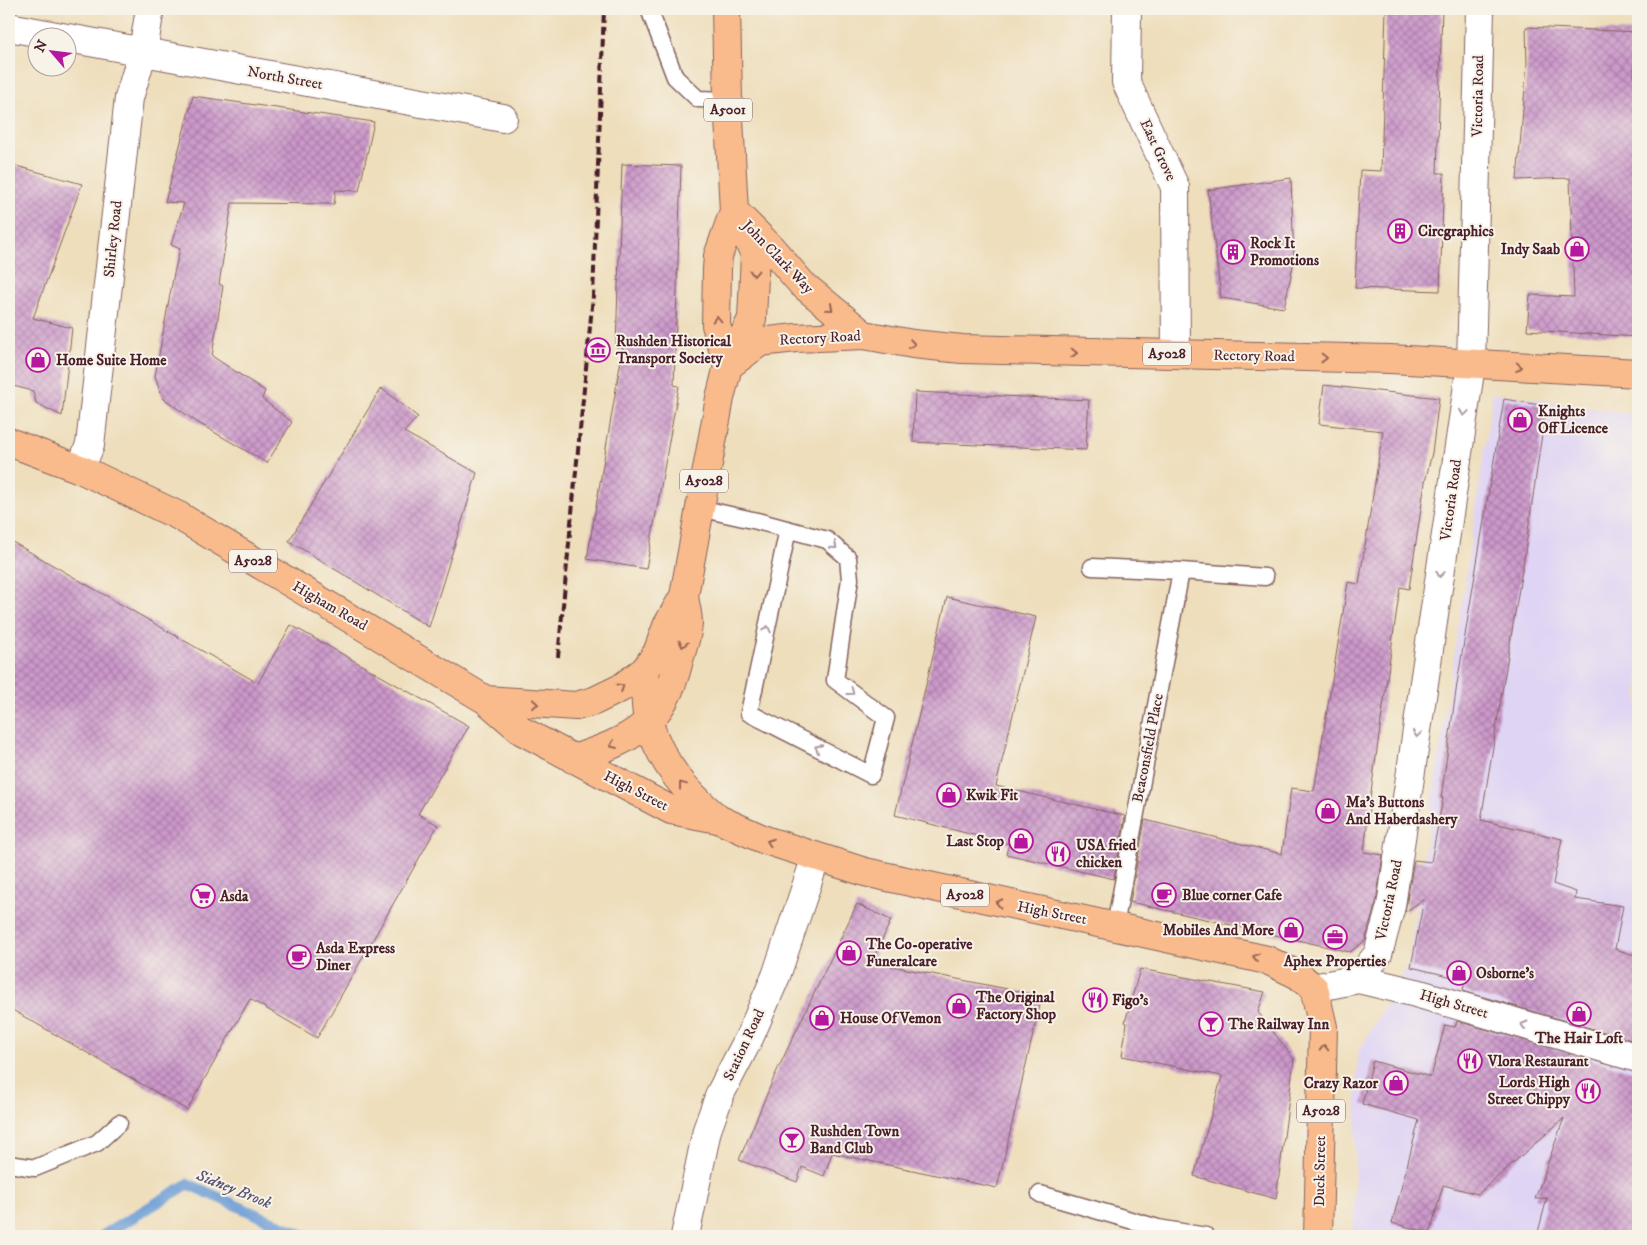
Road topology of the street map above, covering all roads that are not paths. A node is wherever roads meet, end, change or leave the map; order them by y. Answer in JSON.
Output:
{"nodes":[{"id":1,"x":150,"y":9,"type":"edge"},
{"id":2,"x":649,"y":9,"type":"edge"},
{"id":3,"x":726,"y":9,"type":"edge"},
{"id":4,"x":1127,"y":9,"type":"edge"},
{"id":5,"x":1480,"y":9,"type":"edge"},
{"id":6,"x":9,"y":27,"type":"edge"},
{"id":7,"x":28,"y":31,"type":"edge"},
{"id":8,"x":78,"y":40,"type":"edge"},
{"id":9,"x":142,"y":51,"type":"junction"},
{"id":10,"x":728,"y":100,"type":"junction"},
{"id":11,"x":503,"y":118,"type":"dead end"},
{"id":12,"x":734,"y":212,"type":"junction"},
{"id":13,"x":864,"y":335,"type":"junction"},
{"id":14,"x":1176,"y":354,"type":"junction"},
{"id":15,"x":1471,"y":364,"type":"junction"},
{"id":16,"x":728,"y":366,"type":"junction"},
{"id":17,"x":1638,"y":373,"type":"edge"},
{"id":18,"x":9,"y":442,"type":"edge"},
{"id":19,"x":80,"y":469,"type":"junction"},
{"id":20,"x":699,"y":508,"type":"junction"},
{"id":21,"x":788,"y":529,"type":"junction"},
{"id":22,"x":1092,"y":567,"type":"dead end"},
{"id":23,"x":1181,"y":571,"type":"junction"},
{"id":24,"x":1265,"y":578,"type":"dead end"},
{"id":25,"x":684,"y":596,"type":"junction"},
{"id":26,"x":645,"y":670,"type":"junction"},
{"id":27,"x":486,"y":700,"type":"junction"},
{"id":28,"x":649,"y":723,"type":"junction"},
{"id":29,"x":573,"y":759,"type":"junction"},
{"id":30,"x":718,"y":819,"type":"junction"},
{"id":31,"x":816,"y":857,"type":"junction"},
{"id":32,"x":1115,"y":926,"type":"junction"},
{"id":33,"x":1358,"y":979,"type":"junction"},
{"id":34,"x":1314,"y":988,"type":"junction"},
{"id":35,"x":1638,"y":1058,"type":"edge"},
{"id":36,"x":119,"y":1123,"type":"dead end"},
{"id":37,"x":9,"y":1164,"type":"edge"},
{"id":38,"x":1040,"y":1194,"type":"dead end"},
{"id":39,"x":685,"y":1236,"type":"edge"},
{"id":40,"x":1206,"y":1236,"type":"edge"},
{"id":41,"x":1318,"y":1236,"type":"edge"}],
"edges":[{"from":1,"to":9,"type":"street","name":"Shirley Road"},
{"from":2,"to":10,"type":"lane"},
{"from":3,"to":10,"type":"main road","name":"John Clark Way","number":"A5001"},
{"from":4,"to":14,"type":"street","name":"East Grove"},
{"from":5,"to":15,"type":"street","name":"Victoria Road"},
{"from":6,"to":7,"type":"street","name":"North Street"},
{"from":8,"to":9,"type":"street","name":"North Street"},
{"from":9,"to":11,"type":"street","name":"North Street"},
{"from":9,"to":19,"type":"street","name":"Shirley Road"},
{"from":10,"to":12,"type":"main road","name":"John Clark Way","number":"A5001"},
{"from":12,"to":13,"type":"main road","name":"John Clark Way","one_way":true},
{"from":16,"to":12,"type":"main road","number":"A5001","one_way":true},
{"from":12,"to":16,"type":"main road","number":"A5001","one_way":true},
{"from":13,"to":14,"type":"main road","name":"Rectory Road","number":"A5028","one_way":true},
{"from":13,"to":16,"type":"main road","name":"Rectory Road","number":"A5028"},
{"from":14,"to":15,"type":"main road","name":"Rectory Road","number":"A5028","one_way":true},
{"from":15,"to":17,"type":"main road","name":"Rectory Road","number":"A5028","one_way":true},
{"from":15,"to":33,"type":"street","name":"Victoria Road","one_way":true},
{"from":16,"to":20,"type":"main road","number":"A5028"},
{"from":18,"to":19,"type":"main road","name":"Higham Road","number":"A5028"},
{"from":19,"to":27,"type":"main road","name":"Higham Road","number":"A5028"},
{"from":20,"to":21,"type":"lane"},
{"from":20,"to":25,"type":"main road","number":"A5028"},
{"from":21,"to":21,"type":"lane","one_way":true},
{"from":22,"to":23,"type":"lane"},
{"from":23,"to":24,"type":"lane"},
{"from":23,"to":32,"type":"lane","name":"Beaconsfield Place"},
{"from":25,"to":26,"type":"main road","number":"A5028"},
{"from":25,"to":28,"type":"main road","number":"A5028","one_way":true},
{"from":27,"to":26,"type":"main road","number":"A5028","one_way":true},
{"from":26,"to":28,"type":"main road","number":"A5028"},
{"from":27,"to":29,"type":"main road","name":"High Street","number":"A5028"},
{"from":28,"to":29,"type":"main road","number":"A5028","one_way":true},
{"from":30,"to":28,"type":"main road","number":"A5028","one_way":true},
{"from":29,"to":30,"type":"main road","name":"High Street","number":"A5028"},
{"from":31,"to":30,"type":"main road","name":"High Street","number":"A5028","one_way":true},
{"from":32,"to":31,"type":"main road","name":"High Street","number":"A5028","one_way":true},
{"from":31,"to":39,"type":"street","name":"Station Road"},
{"from":34,"to":32,"type":"main road","name":"High Street","number":"A5028","one_way":true},
{"from":33,"to":34,"type":"street","name":"High Street"},
{"from":35,"to":33,"type":"street","name":"High Street","one_way":true},
{"from":41,"to":34,"type":"main road","name":"Duck Street","number":"A5028","one_way":true},
{"from":36,"to":37,"type":"lane"},
{"from":38,"to":40,"type":"lane"}]}
